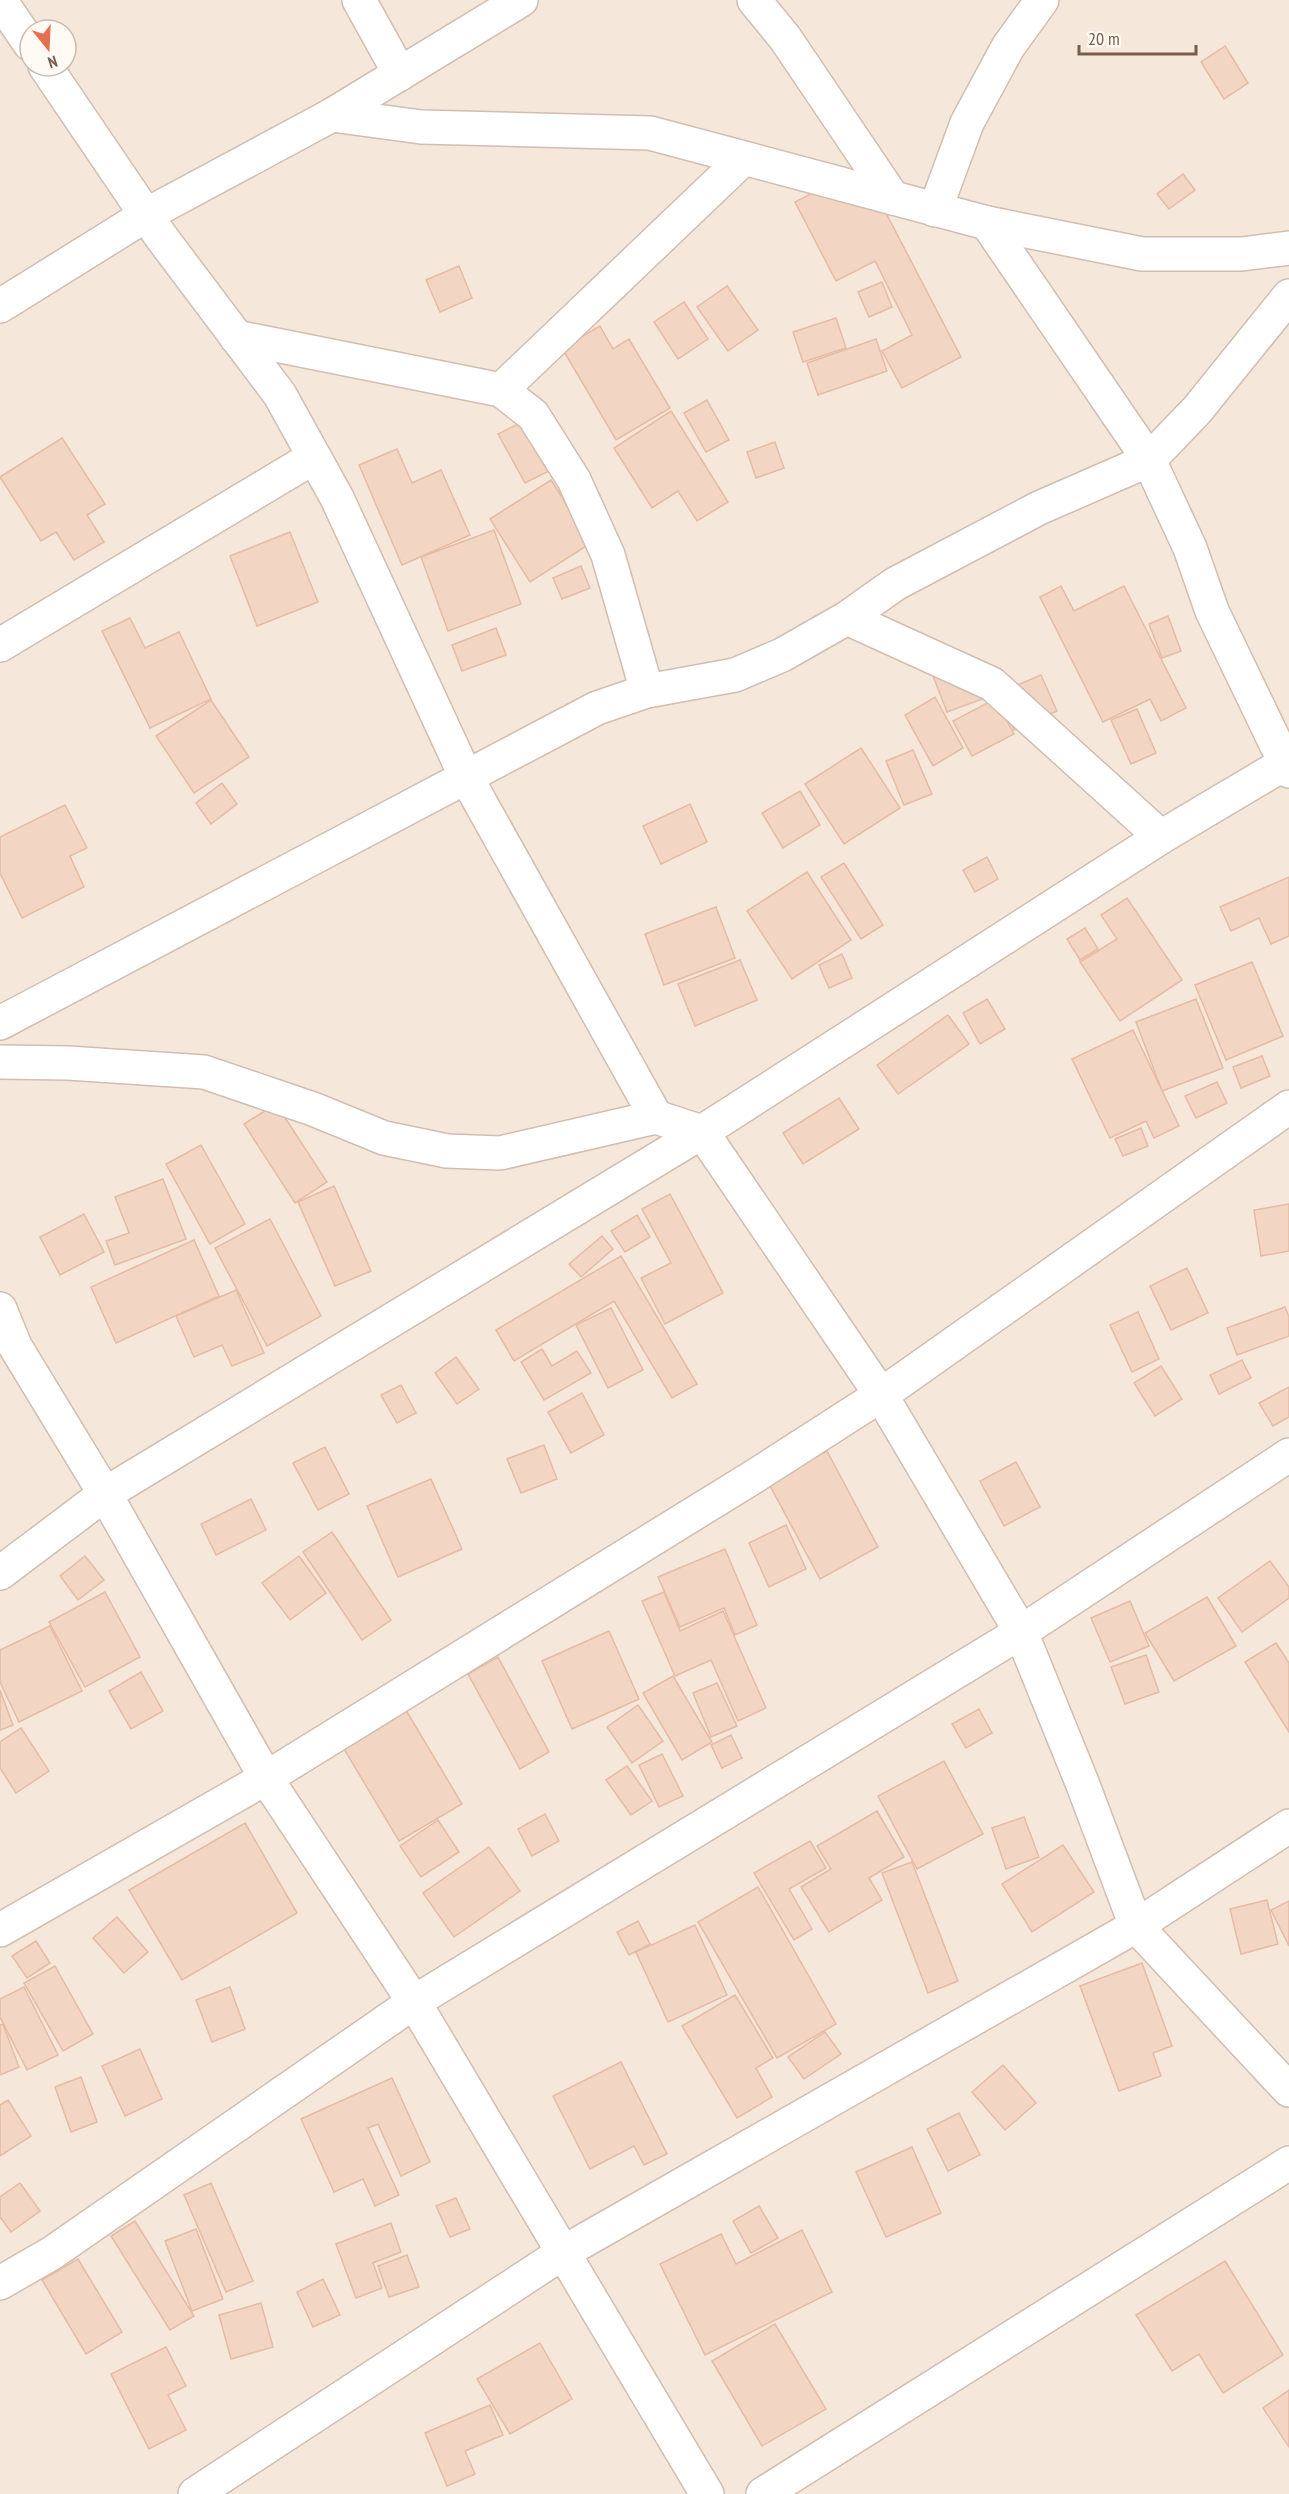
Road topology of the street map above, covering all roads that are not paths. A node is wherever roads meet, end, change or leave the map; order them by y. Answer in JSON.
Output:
{"nodes":[{"id":1,"x":0,"y":0,"type":"edge"},
{"id":2,"x":359,"y":0,"type":"edge"},
{"id":3,"x":521,"y":0,"type":"edge"},
{"id":4,"x":754,"y":0,"type":"edge"},
{"id":5,"x":1042,"y":0,"type":"edge"},
{"id":6,"x":18,"y":26,"type":"edge"},
{"id":7,"x":400,"y":74,"type":"junction"},
{"id":8,"x":53,"y":78,"type":"edge"},
{"id":9,"x":332,"y":115,"type":"junction"},
{"id":10,"x":743,"y":159,"type":"junction"},
{"id":11,"x":893,"y":198,"type":"junction"},
{"id":12,"x":935,"y":210,"type":"junction"},
{"id":13,"x":146,"y":215,"type":"junction"},
{"id":14,"x":987,"y":223,"type":"junction"},
{"id":15,"x":1289,"y":248,"type":"edge"},
{"id":16,"x":1289,"y":296,"type":"edge"},
{"id":17,"x":0,"y":306,"type":"edge"},
{"id":18,"x":236,"y":337,"type":"junction"},
{"id":19,"x":501,"y":390,"type":"junction"},
{"id":20,"x":314,"y":457,"type":"junction"},
{"id":21,"x":1149,"y":460,"type":"junction"},
{"id":22,"x":847,"y":618,"type":"junction"},
{"id":23,"x":0,"y":645,"type":"edge"},
{"id":24,"x":647,"y":691,"type":"junction"},
{"id":25,"x":1288,"y":765,"type":"edge"},
{"id":26,"x":465,"y":775,"type":"junction"},
{"id":27,"x":1161,"y":837,"type":"junction"},
{"id":28,"x":0,"y":1023,"type":"edge"},
{"id":29,"x":0,"y":1062,"type":"edge"},
{"id":30,"x":1289,"y":1107,"type":"edge"},
{"id":31,"x":656,"y":1117,"type":"junction"},
{"id":32,"x":702,"y":1132,"type":"junction"},
{"id":33,"x":0,"y":1309,"type":"edge"},
{"id":34,"x":881,"y":1395,"type":"junction"},
{"id":35,"x":1289,"y":1455,"type":"edge"},
{"id":36,"x":105,"y":1494,"type":"junction"},
{"id":37,"x":0,"y":1573,"type":"edge"},
{"id":38,"x":1021,"y":1632,"type":"junction"},
{"id":39,"x":266,"y":1778,"type":"junction"},
{"id":40,"x":1289,"y":1826,"type":"edge"},
{"id":41,"x":1136,"y":1926,"type":"junction"},
{"id":42,"x":0,"y":1930,"type":"edge"},
{"id":43,"x":414,"y":2002,"type":"junction"},
{"id":44,"x":1289,"y":2090,"type":"edge"},
{"id":45,"x":1289,"y":2163,"type":"edge"},
{"id":46,"x":564,"y":2252,"type":"junction"},
{"id":47,"x":0,"y":2283,"type":"edge"},
{"id":48,"x":195,"y":2494,"type":"edge"},
{"id":49,"x":706,"y":2494,"type":"edge"},
{"id":50,"x":763,"y":2494,"type":"edge"}],
"edges":[{"from":1,"to":6,"type":"street"},
{"from":2,"to":7,"type":"street"},
{"from":3,"to":7,"type":"street"},
{"from":4,"to":11,"type":"street"},
{"from":5,"to":12,"type":"street"},
{"from":7,"to":9,"type":"street"},
{"from":8,"to":13,"type":"street"},
{"from":9,"to":10,"type":"street"},
{"from":9,"to":13,"type":"street"},
{"from":10,"to":11,"type":"street"},
{"from":10,"to":19,"type":"street"},
{"from":11,"to":12,"type":"street"},
{"from":12,"to":14,"type":"street"},
{"from":13,"to":17,"type":"street"},
{"from":13,"to":18,"type":"street"},
{"from":14,"to":15,"type":"street"},
{"from":14,"to":21,"type":"street"},
{"from":16,"to":21,"type":"street"},
{"from":18,"to":19,"type":"street"},
{"from":18,"to":20,"type":"street"},
{"from":19,"to":24,"type":"street"},
{"from":20,"to":23,"type":"street"},
{"from":20,"to":26,"type":"street"},
{"from":21,"to":22,"type":"street"},
{"from":21,"to":25,"type":"street"},
{"from":22,"to":24,"type":"street"},
{"from":22,"to":27,"type":"street"},
{"from":24,"to":26,"type":"street"},
{"from":25,"to":27,"type":"street"},
{"from":26,"to":28,"type":"street"},
{"from":26,"to":31,"type":"street"},
{"from":27,"to":32,"type":"street"},
{"from":29,"to":31,"type":"street"},
{"from":30,"to":34,"type":"street"},
{"from":31,"to":32,"type":"street"},
{"from":32,"to":34,"type":"street"},
{"from":32,"to":36,"type":"street"},
{"from":33,"to":36,"type":"street"},
{"from":34,"to":38,"type":"street"},
{"from":34,"to":39,"type":"street"},
{"from":35,"to":38,"type":"street"},
{"from":36,"to":37,"type":"street"},
{"from":36,"to":39,"type":"street"},
{"from":38,"to":41,"type":"street"},
{"from":38,"to":43,"type":"street"},
{"from":39,"to":42,"type":"street"},
{"from":39,"to":43,"type":"street"},
{"from":40,"to":41,"type":"street"},
{"from":41,"to":44,"type":"street"},
{"from":41,"to":46,"type":"street"},
{"from":43,"to":46,"type":"street"},
{"from":43,"to":47,"type":"street"},
{"from":45,"to":50,"type":"street"},
{"from":46,"to":48,"type":"street"},
{"from":46,"to":49,"type":"street"}]}
